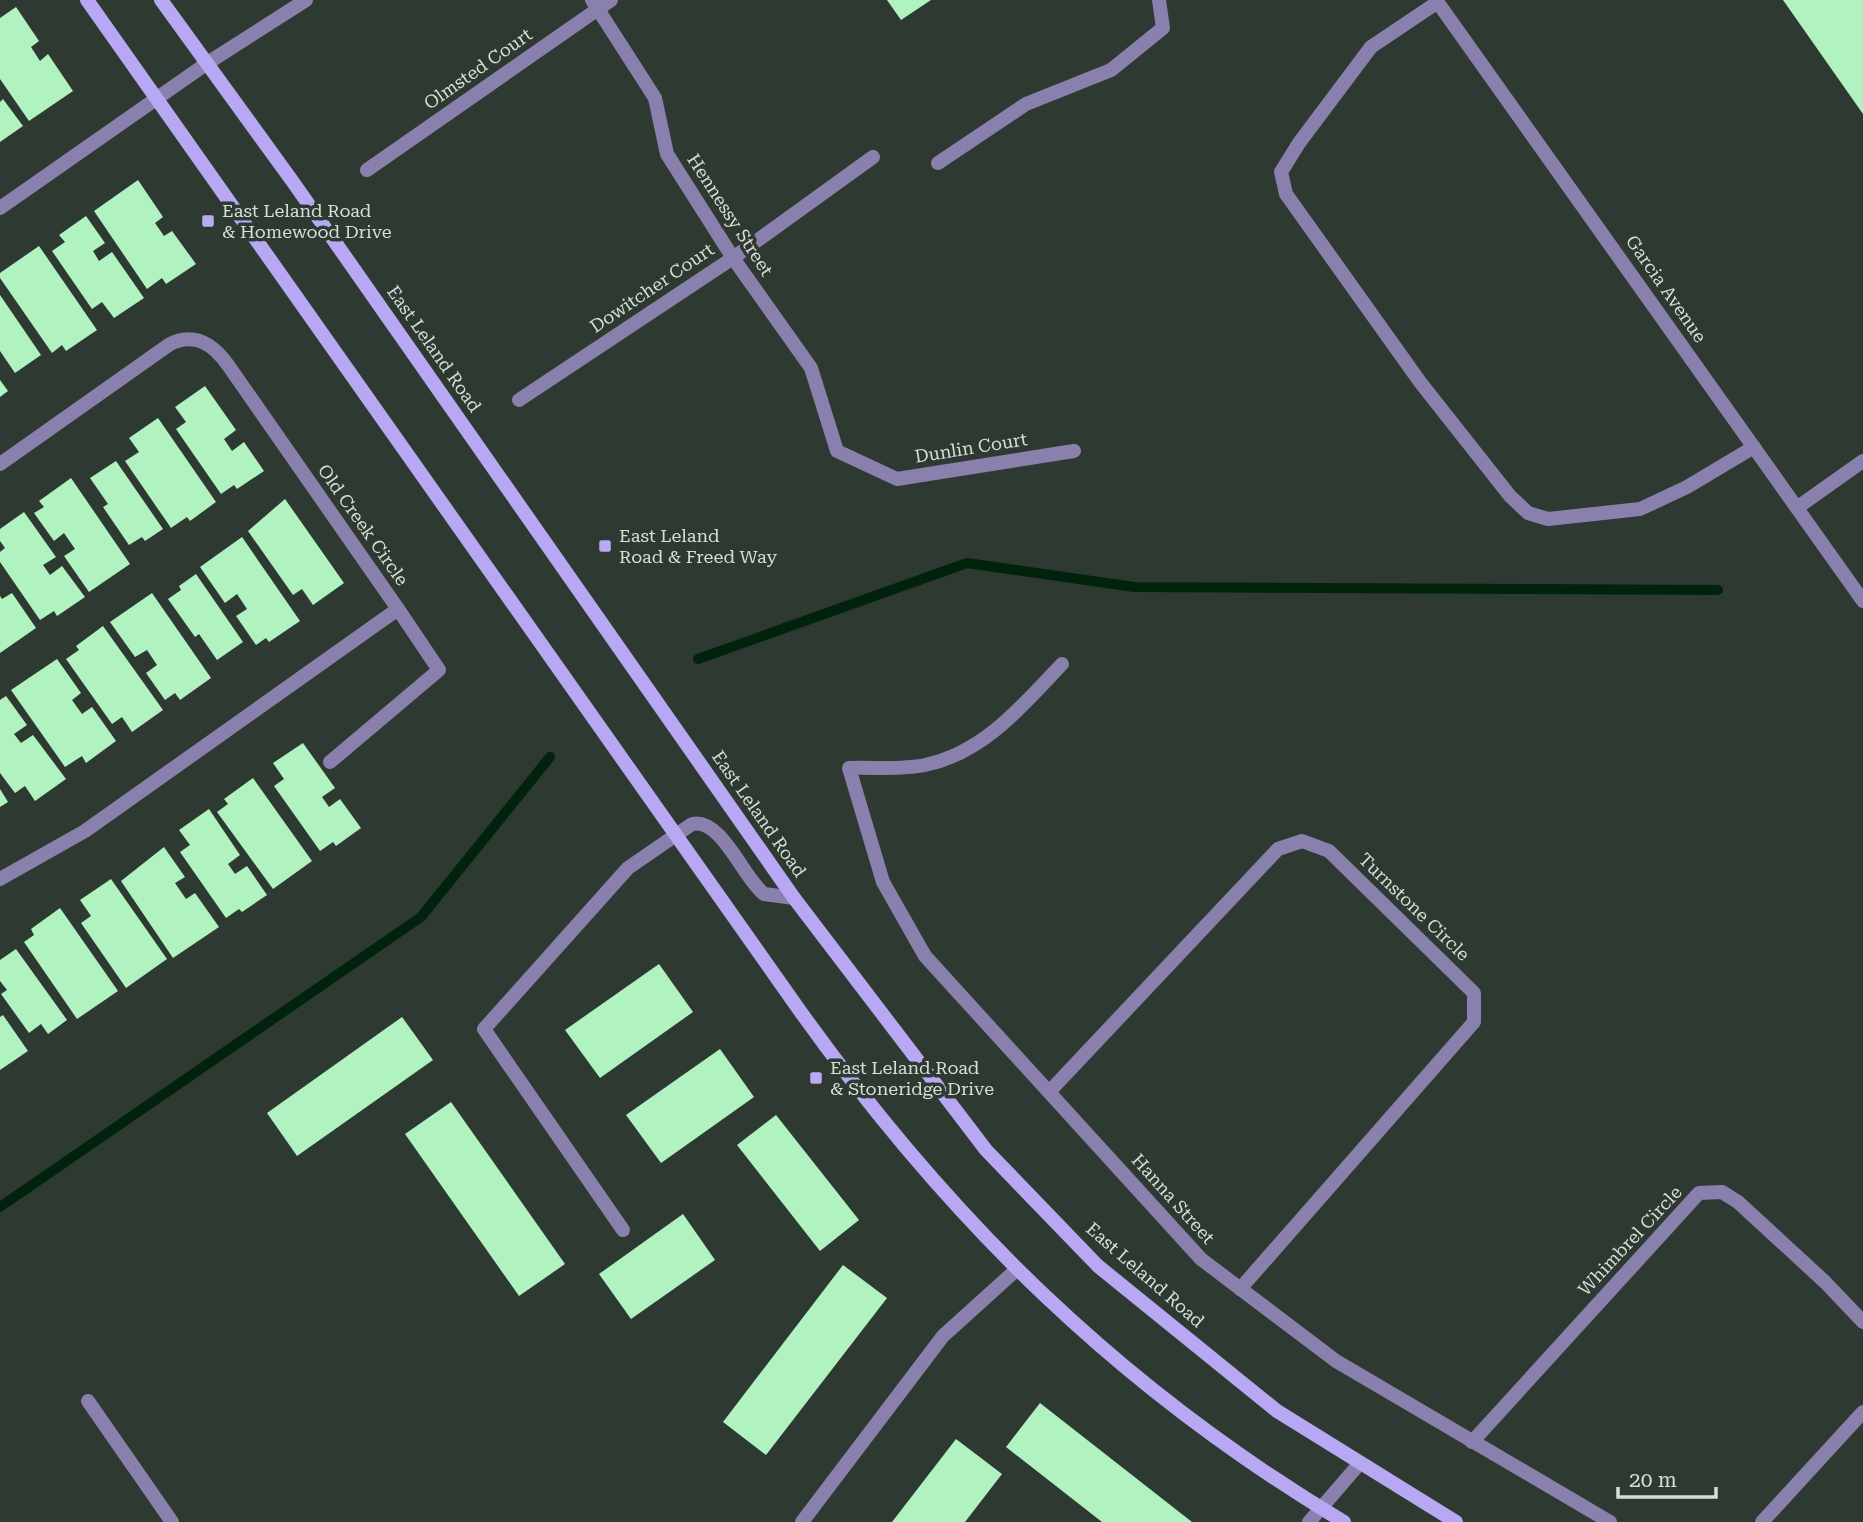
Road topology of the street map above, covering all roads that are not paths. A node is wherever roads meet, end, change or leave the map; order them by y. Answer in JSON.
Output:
{"nodes":[{"id":1,"x":88,"y":0,"type":"edge"},
{"id":2,"x":162,"y":0,"type":"edge"},
{"id":3,"x":306,"y":0,"type":"edge"},
{"id":4,"x":611,"y":0,"type":"edge"},
{"id":5,"x":1159,"y":0,"type":"edge"},
{"id":6,"x":1437,"y":1,"type":"edge"},
{"id":7,"x":595,"y":5,"type":"edge"},
{"id":8,"x":206,"y":64,"type":"junction"},
{"id":9,"x":157,"y":98,"type":"junction"},
{"id":10,"x":873,"y":157,"type":"dead end"},
{"id":11,"x":939,"y":163,"type":"dead end"},
{"id":12,"x":367,"y":170,"type":"dead end"},
{"id":13,"x":0,"y":208,"type":"edge"},
{"id":14,"x":733,"y":258,"type":"junction"},
{"id":15,"x":519,"y":400,"type":"dead end"},
{"id":16,"x":1754,"y":447,"type":"junction"},
{"id":17,"x":837,"y":451,"type":"joint"},
{"id":18,"x":1074,"y":451,"type":"dead end"},
{"id":19,"x":1863,"y":461,"type":"edge"},
{"id":20,"x":0,"y":464,"type":"edge"},
{"id":21,"x":1798,"y":507,"type":"junction"},
{"id":22,"x":1863,"y":601,"type":"edge"},
{"id":23,"x":398,"y":609,"type":"junction"},
{"id":24,"x":1062,"y":664,"type":"dead end"},
{"id":25,"x":330,"y":762,"type":"dead end"},
{"id":26,"x":676,"y":832,"type":"junction"},
{"id":27,"x":0,"y":879,"type":"edge"},
{"id":28,"x":793,"y":898,"type":"junction"},
{"id":29,"x":1049,"y":1092,"type":"junction"},
{"id":30,"x":623,"y":1230,"type":"dead end"},
{"id":31,"x":1016,"y":1270,"type":"junction"},
{"id":32,"x":1240,"y":1289,"type":"junction"},
{"id":33,"x":1863,"y":1322,"type":"edge"},
{"id":34,"x":88,"y":1401,"type":"dead end"},
{"id":35,"x":1863,"y":1412,"type":"edge"},
{"id":36,"x":1472,"y":1442,"type":"junction"},
{"id":37,"x":1360,"y":1463,"type":"junction"},
{"id":38,"x":1321,"y":1508,"type":"junction"},
{"id":39,"x":172,"y":1522,"type":"edge"},
{"id":40,"x":802,"y":1522,"type":"edge"},
{"id":41,"x":1309,"y":1522,"type":"edge"},
{"id":42,"x":1344,"y":1522,"type":"edge"},
{"id":43,"x":1456,"y":1522,"type":"edge"},
{"id":44,"x":1610,"y":1522,"type":"edge"},
{"id":45,"x":1762,"y":1522,"type":"edge"}],
"edges":[{"from":1,"to":9,"type":"main road"},
{"from":2,"to":8,"type":"main road","name":"East Leland Road"},
{"from":3,"to":8,"type":"street"},
{"from":4,"to":7,"type":"street","name":"Olmsted Court"},
{"from":5,"to":11,"type":"street"},
{"from":6,"to":16,"type":"street","name":"Garcia Avenue"},
{"from":6,"to":16,"type":"street"},
{"from":7,"to":12,"type":"street","name":"Olmsted Court"},
{"from":7,"to":14,"type":"street","name":"Hennessy Street"},
{"from":8,"to":9,"type":"street"},
{"from":8,"to":28,"type":"main road","name":"East Leland Road"},
{"from":9,"to":13,"type":"street"},
{"from":9,"to":26,"type":"main road"},
{"from":10,"to":14,"type":"street","name":"Dowitcher Court"},
{"from":14,"to":15,"type":"street","name":"Dowitcher Court"},
{"from":14,"to":17,"type":"street","name":"Hennessy Street"},
{"from":16,"to":21,"type":"street","name":"Garcia Avenue"},
{"from":17,"to":18,"type":"street","name":"Dunlin Court"},
{"from":19,"to":21,"type":"street"},
{"from":20,"to":23,"type":"street","name":"Old Creek Circle"},
{"from":21,"to":22,"type":"street","name":"Garcia Avenue"},
{"from":23,"to":25,"type":"street"},
{"from":23,"to":27,"type":"street","name":"Old Creek Circle"},
{"from":24,"to":29,"type":"street","name":"Hanna Street"},
{"from":26,"to":28,"type":"street"},
{"from":26,"to":30,"type":"street"},
{"from":26,"to":31,"type":"main road"},
{"from":28,"to":37,"type":"main road","name":"East Leland Road"},
{"from":29,"to":32,"type":"street","name":"Hanna Street"},
{"from":29,"to":32,"type":"street","name":"Turnstone Circle"},
{"from":31,"to":38,"type":"main road"},
{"from":31,"to":40,"type":"street"},
{"from":32,"to":36,"type":"street","name":"Hanna Street"},
{"from":33,"to":36,"type":"street","name":"Whimbrel Circle"},
{"from":34,"to":39,"type":"street"},
{"from":35,"to":45,"type":"street"},
{"from":36,"to":44,"type":"street","name":"Hanna Street"},
{"from":37,"to":38,"type":"street"},
{"from":37,"to":43,"type":"main road","name":"East Leland Road"},
{"from":38,"to":41,"type":"street"},
{"from":38,"to":42,"type":"main road"}]}
